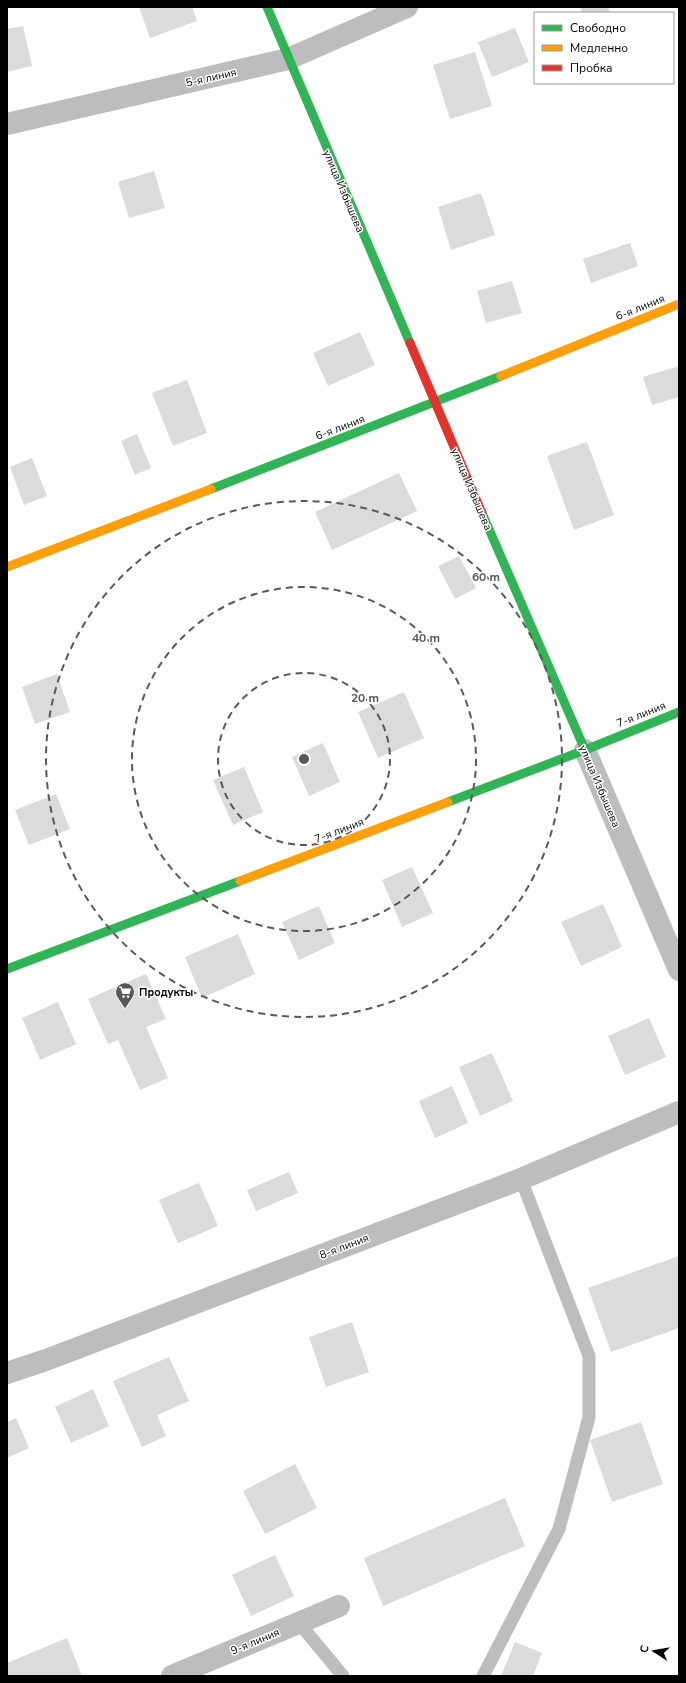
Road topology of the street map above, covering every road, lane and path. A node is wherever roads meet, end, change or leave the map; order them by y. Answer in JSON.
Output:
{"nodes":[{"id":1,"x":267,"y":7,"type":"edge"},
{"id":2,"x":407,"y":7,"type":"edge"},
{"id":3,"x":288,"y":59,"type":"junction"},
{"id":4,"x":7,"y":124,"type":"edge"},
{"id":5,"x":679,"y":304,"type":"edge"},
{"id":6,"x":435,"y":403,"type":"junction"},
{"id":7,"x":7,"y":567,"type":"edge"},
{"id":8,"x":679,"y":712,"type":"edge"},
{"id":9,"x":585,"y":750,"type":"junction"},
{"id":10,"x":7,"y":969,"type":"edge"},
{"id":11,"x":679,"y":970,"type":"edge"},
{"id":12,"x":679,"y":1112,"type":"edge"},
{"id":13,"x":521,"y":1179,"type":"junction"},
{"id":14,"x":7,"y":1372,"type":"edge"},
{"id":15,"x":339,"y":1606,"type":"dead end"},
{"id":16,"x":299,"y":1623,"type":"junction"},
{"id":17,"x":172,"y":1676,"type":"edge"},
{"id":18,"x":343,"y":1676,"type":"edge"},
{"id":19,"x":483,"y":1676,"type":"edge"}],
"edges":[{"from":1,"to":3,"type":"main road","name":"улица Избышева"},
{"from":2,"to":3,"type":"street","name":"5-я линия"},
{"from":3,"to":4,"type":"street","name":"5-я линия"},
{"from":3,"to":6,"type":"main road","name":"улица Избышева"},
{"from":5,"to":6,"type":"main road","name":"6-я линия"},
{"from":6,"to":7,"type":"main road","name":"6-я линия"},
{"from":6,"to":9,"type":"main road","name":"улица Избышева"},
{"from":8,"to":9,"type":"main road","name":"7-я линия"},
{"from":9,"to":10,"type":"main road","name":"7-я линия"},
{"from":9,"to":11,"type":"street","name":"улица Избышева"},
{"from":12,"to":13,"type":"street","name":"8-я линия"},
{"from":13,"to":14,"type":"street","name":"8-я линия"},
{"from":13,"to":19,"type":"lane"},
{"from":15,"to":16,"type":"street","name":"9-я линия"},
{"from":16,"to":17,"type":"street","name":"9-я линия"},
{"from":16,"to":18,"type":"lane"}]}
